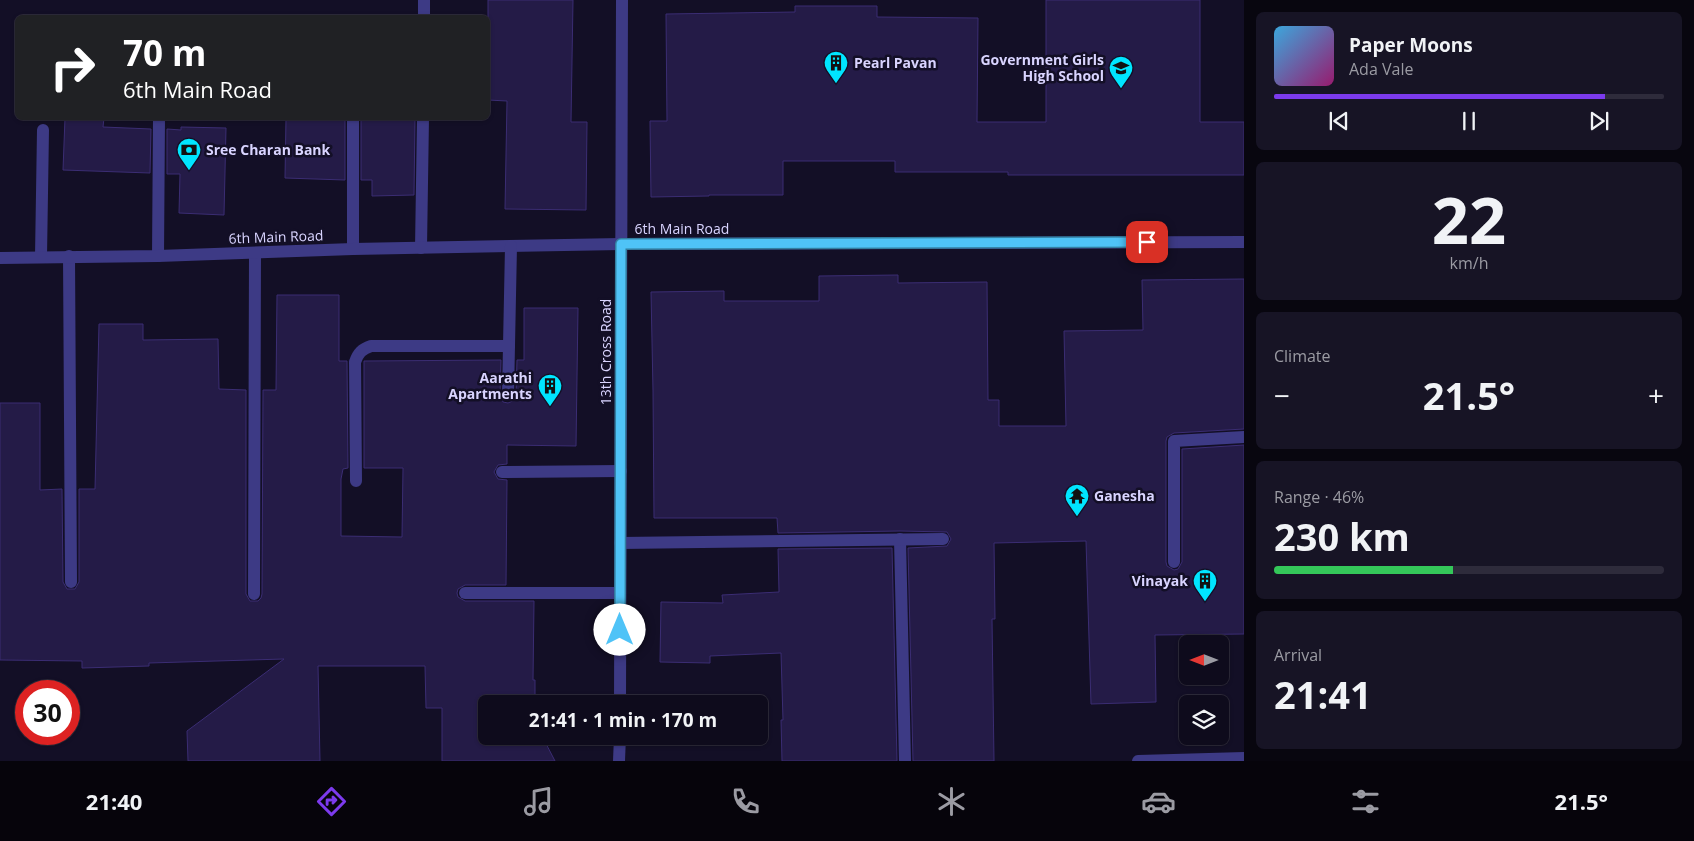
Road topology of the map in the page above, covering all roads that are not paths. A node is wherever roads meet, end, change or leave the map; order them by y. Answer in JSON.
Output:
{"nodes":[{"id":1,"x":424,"y":0,"type":"edge"},
{"id":2,"x":622,"y":0,"type":"edge"},
{"id":3,"x":424,"y":15,"type":"edge"},
{"id":4,"x":159,"y":120,"type":"edge"},
{"id":5,"x":353,"y":120,"type":"edge"},
{"id":6,"x":423,"y":120,"type":"edge"},
{"id":7,"x":43,"y":130,"type":"dead end"},
{"id":8,"x":1244,"y":242,"type":"edge"},
{"id":9,"x":621,"y":244,"type":"junction"},
{"id":10,"x":511,"y":246,"type":"junction"},
{"id":11,"x":421,"y":248,"type":"junction"},
{"id":12,"x":353,"y":249,"type":"junction"},
{"id":13,"x":255,"y":253,"type":"junction"},
{"id":14,"x":69,"y":256,"type":"junction"},
{"id":15,"x":158,"y":256,"type":"junction"},
{"id":16,"x":41,"y":257,"type":"junction"},
{"id":17,"x":0,"y":258,"type":"edge"},
{"id":18,"x":510,"y":346,"type":"junction"},
{"id":19,"x":508,"y":394,"type":"dead end"},
{"id":20,"x":1244,"y":437,"type":"edge"},
{"id":21,"x":621,"y":471,"type":"junction"},
{"id":22,"x":502,"y":472,"type":"dead end"},
{"id":23,"x":356,"y":481,"type":"dead end"},
{"id":24,"x":900,"y":539,"type":"junction"},
{"id":25,"x":943,"y":539,"type":"dead end"},
{"id":26,"x":620,"y":543,"type":"junction"},
{"id":27,"x":1174,"y":562,"type":"dead end"},
{"id":28,"x":71,"y":582,"type":"dead end"},
{"id":29,"x":465,"y":593,"type":"dead end"},
{"id":30,"x":620,"y":593,"type":"junction"},
{"id":31,"x":254,"y":594,"type":"dead end"},
{"id":32,"x":620,"y":695,"type":"edge"},
{"id":33,"x":620,"y":745,"type":"edge"},
{"id":34,"x":1244,"y":758,"type":"edge"},
{"id":35,"x":620,"y":761,"type":"edge"},
{"id":36,"x":905,"y":761,"type":"edge"},
{"id":37,"x":1138,"y":761,"type":"edge"}],
"edges":[{"from":1,"to":3,"type":"street"},
{"from":2,"to":9,"type":"street","name":"13th Cross Road"},
{"from":4,"to":15,"type":"street"},
{"from":5,"to":12,"type":"street"},
{"from":6,"to":11,"type":"street"},
{"from":7,"to":16,"type":"street"},
{"from":8,"to":9,"type":"street","name":"6th Main Road"},
{"from":9,"to":10,"type":"street","name":"6th Main Road"},
{"from":9,"to":21,"type":"street","name":"13th Cross Road"},
{"from":10,"to":11,"type":"street","name":"6th Main Road"},
{"from":10,"to":18,"type":"street"},
{"from":11,"to":12,"type":"street","name":"6th Main Road"},
{"from":12,"to":13,"type":"street","name":"6th Main Road"},
{"from":13,"to":15,"type":"street","name":"6th Main Road"},
{"from":13,"to":31,"type":"street"},
{"from":14,"to":15,"type":"street","name":"6th Main Road"},
{"from":14,"to":16,"type":"street","name":"6th Main Road"},
{"from":14,"to":28,"type":"street"},
{"from":16,"to":17,"type":"street","name":"6th Main Road"},
{"from":18,"to":19,"type":"street"},
{"from":18,"to":23,"type":"street"},
{"from":20,"to":27,"type":"street"},
{"from":21,"to":22,"type":"street"},
{"from":21,"to":26,"type":"street","name":"13th Cross Road"},
{"from":24,"to":25,"type":"street"},
{"from":24,"to":26,"type":"street"},
{"from":24,"to":36,"type":"street"},
{"from":26,"to":30,"type":"street","name":"13th Cross Road"},
{"from":29,"to":30,"type":"street"},
{"from":30,"to":32,"type":"street","name":"13th Cross Road"},
{"from":33,"to":35,"type":"street"},
{"from":34,"to":37,"type":"street"}]}
